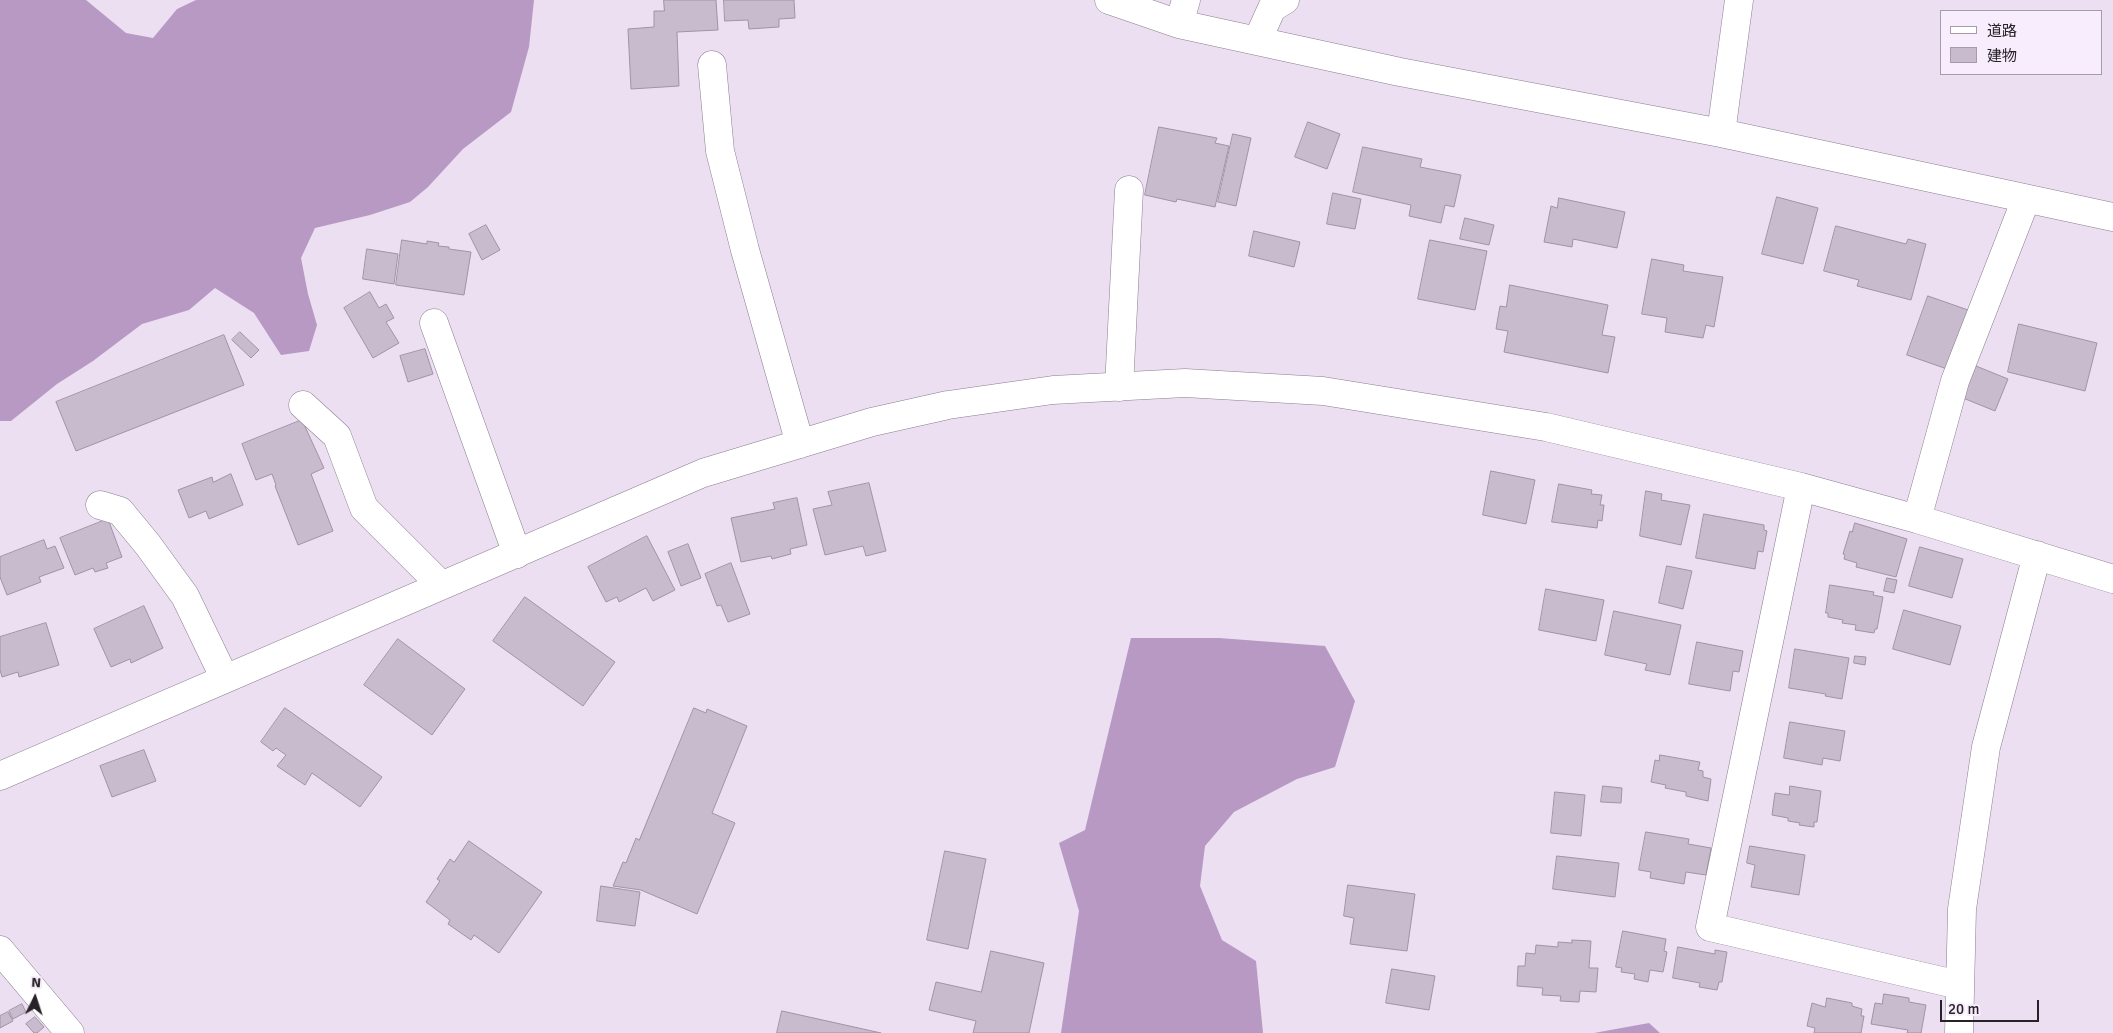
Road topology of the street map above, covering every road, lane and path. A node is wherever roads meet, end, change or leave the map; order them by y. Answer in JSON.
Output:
{"nodes":[{"id":1,"x":1109,"y":0,"type":"edge"},
{"id":2,"x":1285,"y":0,"type":"edge"},
{"id":3,"x":1740,"y":0,"type":"edge"},
{"id":4,"x":1182,"y":12,"type":"edge"},
{"id":5,"x":1257,"y":41,"type":"junction"},
{"id":6,"x":712,"y":65,"type":"dead end"},
{"id":7,"x":1721,"y":133,"type":"junction"},
{"id":8,"x":1129,"y":190,"type":"dead end"},
{"id":9,"x":2026,"y":198,"type":"junction"},
{"id":10,"x":2113,"y":217,"type":"edge"},
{"id":11,"x":434,"y":323,"type":"dead end"},
{"id":12,"x":1119,"y":387,"type":"junction"},
{"id":13,"x":303,"y":405,"type":"dead end"},
{"id":14,"x":800,"y":444,"type":"junction"},
{"id":15,"x":1801,"y":487,"type":"junction"},
{"id":16,"x":100,"y":505,"type":"dead end"},
{"id":17,"x":1917,"y":518,"type":"junction"},
{"id":18,"x":517,"y":554,"type":"junction"},
{"id":19,"x":2037,"y":555,"type":"junction"},
{"id":20,"x":2113,"y":580,"type":"edge"},
{"id":21,"x":441,"y":585,"type":"junction"},
{"id":22,"x":225,"y":680,"type":"junction"},
{"id":23,"x":0,"y":776,"type":"edge"},
{"id":24,"x":0,"y":950,"type":"edge"},
{"id":25,"x":1959,"y":985,"type":"junction"},
{"id":26,"x":70,"y":1033,"type":"edge"},
{"id":27,"x":1959,"y":1033,"type":"edge"}],
"edges":[{"from":1,"to":4,"type":"street"},
{"from":2,"to":5,"type":"street"},
{"from":3,"to":7,"type":"street"},
{"from":4,"to":5,"type":"street"},
{"from":5,"to":7,"type":"street"},
{"from":6,"to":14,"type":"street"},
{"from":7,"to":9,"type":"street"},
{"from":8,"to":12,"type":"street"},
{"from":9,"to":10,"type":"street"},
{"from":9,"to":17,"type":"street"},
{"from":11,"to":18,"type":"street"},
{"from":12,"to":14,"type":"street"},
{"from":12,"to":15,"type":"street"},
{"from":13,"to":21,"type":"street"},
{"from":14,"to":18,"type":"street"},
{"from":15,"to":17,"type":"street"},
{"from":15,"to":25,"type":"street"},
{"from":16,"to":22,"type":"street"},
{"from":17,"to":19,"type":"street"},
{"from":18,"to":21,"type":"street"},
{"from":19,"to":20,"type":"street"},
{"from":19,"to":25,"type":"street"},
{"from":21,"to":22,"type":"street"},
{"from":22,"to":23,"type":"street"},
{"from":24,"to":26,"type":"street"},
{"from":25,"to":27,"type":"street"}]}
